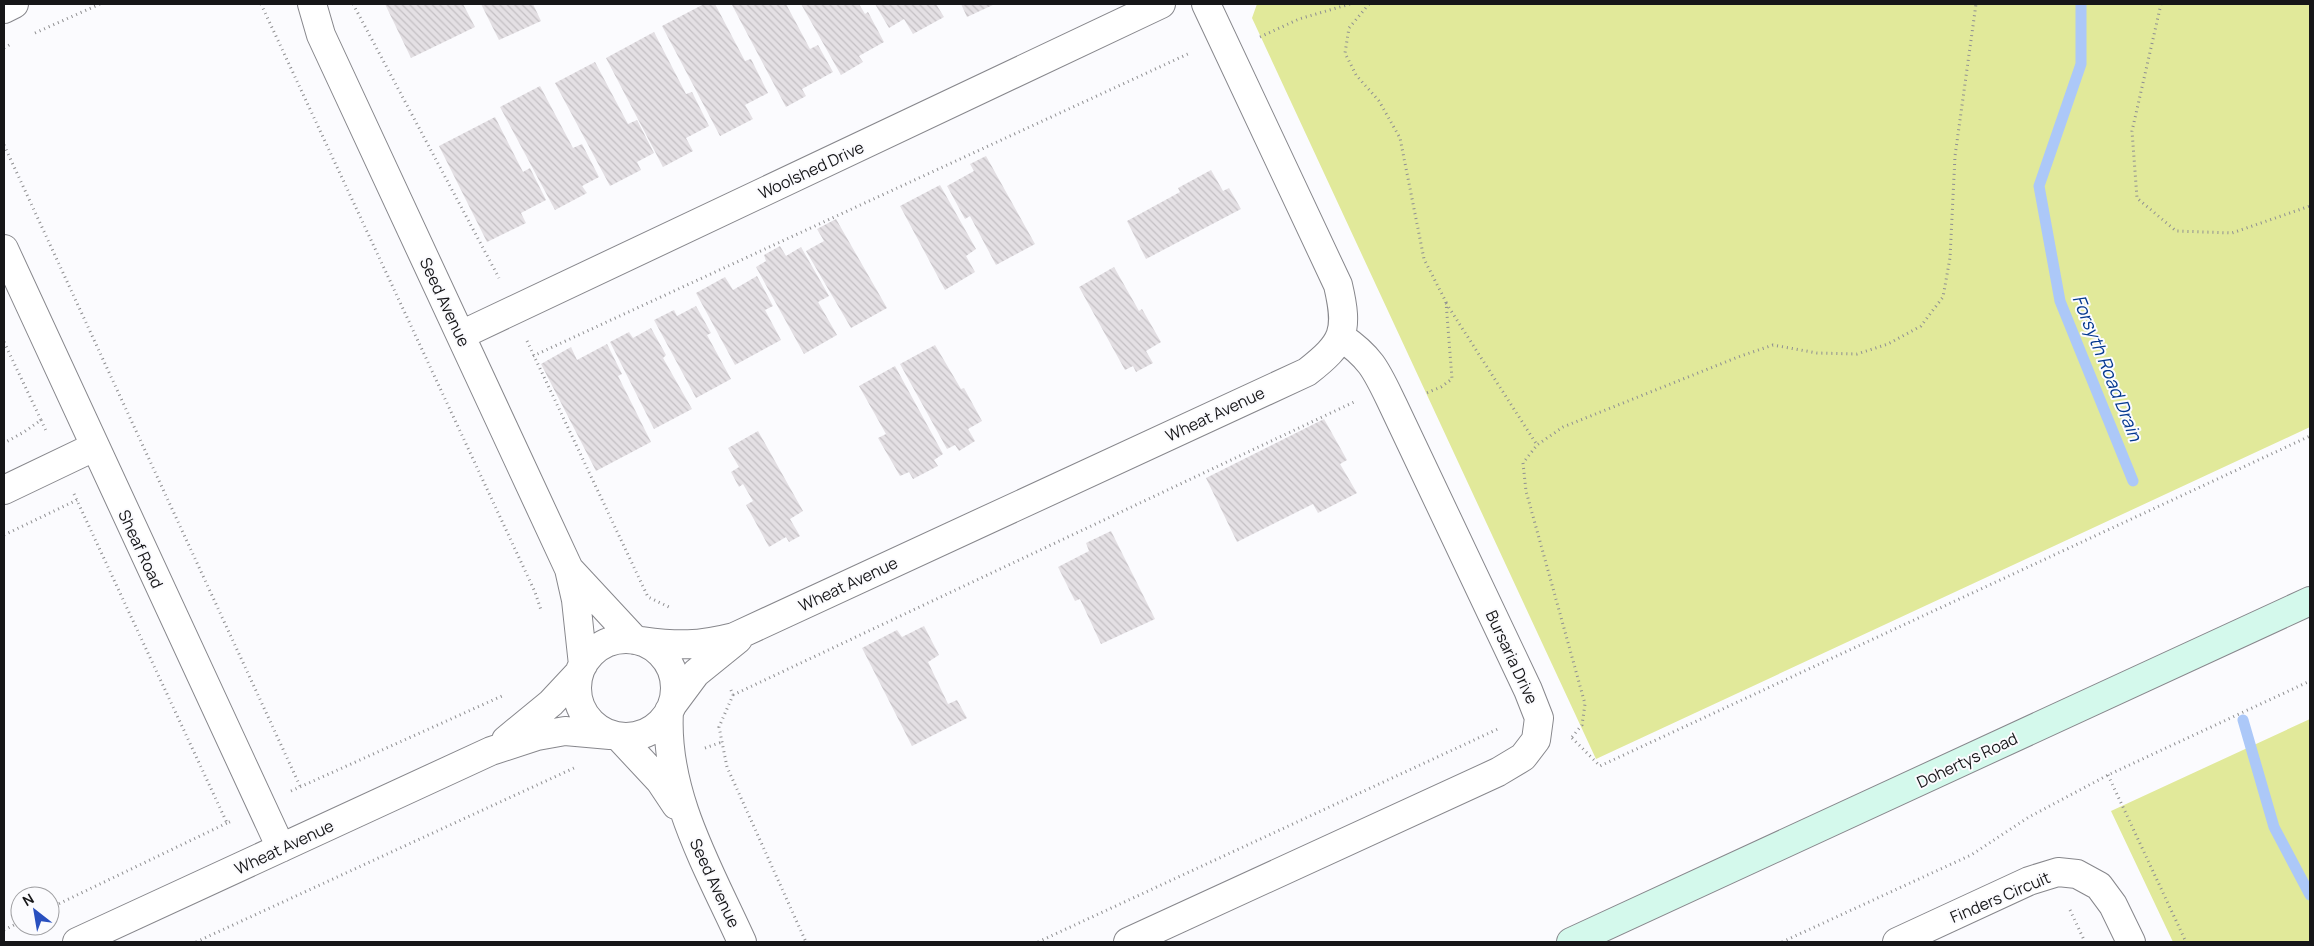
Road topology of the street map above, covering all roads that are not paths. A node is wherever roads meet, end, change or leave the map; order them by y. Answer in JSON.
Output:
{"nodes":[{"id":1,"x":14,"y":4,"type":"edge"},
{"id":2,"x":301,"y":4,"type":"edge"},
{"id":3,"x":312,"y":4,"type":"edge"},
{"id":4,"x":1161,"y":4,"type":"edge"},
{"id":5,"x":1206,"y":4,"type":"edge"},
{"id":6,"x":4,"y":9,"type":"edge"},
{"id":7,"x":321,"y":34,"type":"junction"},
{"id":8,"x":4,"y":249,"type":"edge"},
{"id":9,"x":461,"y":335,"type":"junction"},
{"id":10,"x":1341,"y":338,"type":"junction"},
{"id":11,"x":94,"y":447,"type":"junction"},
{"id":12,"x":4,"y":490,"type":"edge"},
{"id":13,"x":569,"y":568,"type":"junction"},
{"id":14,"x":2310,"y":601,"type":"edge"},
{"id":15,"x":749,"y":630,"type":"junction"},
{"id":16,"x":638,"y":641,"type":"junction"},
{"id":17,"x":581,"y":669,"type":"junction"},
{"id":18,"x":671,"y":707,"type":"junction"},
{"id":19,"x":614,"y":736,"type":"junction"},
{"id":20,"x":491,"y":751,"type":"junction"},
{"id":21,"x":688,"y":823,"type":"junction"},
{"id":22,"x":281,"y":848,"type":"junction"},
{"id":23,"x":1624,"y":919,"type":"junction"},
{"id":24,"x":77,"y":942,"type":"edge"},
{"id":25,"x":742,"y":942,"type":"edge"},
{"id":26,"x":1128,"y":942,"type":"edge"},
{"id":27,"x":1561,"y":942,"type":"edge"},
{"id":28,"x":1571,"y":942,"type":"edge"},
{"id":29,"x":1897,"y":942,"type":"edge"},
{"id":30,"x":2131,"y":942,"type":"edge"}],
"edges":[{"from":1,"to":6,"type":"street"},
{"from":2,"to":7,"type":"street","name":"Seed Avenue"},
{"from":3,"to":7,"type":"street","name":"Seed Avenue"},
{"from":4,"to":9,"type":"street","name":"Woolshed Drive"},
{"from":5,"to":10,"type":"street"},
{"from":7,"to":9,"type":"street","name":"Seed Avenue"},
{"from":8,"to":11,"type":"street","name":"Sheaf Road"},
{"from":9,"to":13,"type":"street","name":"Seed Avenue"},
{"from":10,"to":15,"type":"street","name":"Wheat Avenue"},
{"from":10,"to":26,"type":"street","name":"Bursaria Drive"},
{"from":11,"to":12,"type":"street"},
{"from":11,"to":22,"type":"street","name":"Sheaf Road"},
{"from":13,"to":16,"type":"street","name":"Seed Avenue"},
{"from":13,"to":17,"type":"street","name":"Seed Avenue"},
{"from":14,"to":23,"type":"main road","name":"Dohertys Road"},
{"from":15,"to":16,"type":"street","name":"Wheat Avenue"},
{"from":15,"to":18,"type":"street","name":"Wheat Avenue"},
{"from":16,"to":17,"type":"street"},
{"from":16,"to":18,"type":"street"},
{"from":17,"to":19,"type":"street"},
{"from":17,"to":20,"type":"street","name":"Wheat Avenue"},
{"from":18,"to":19,"type":"street"},
{"from":18,"to":21,"type":"street","name":"Seed Avenue"},
{"from":19,"to":20,"type":"street","name":"Wheat Avenue"},
{"from":19,"to":21,"type":"street","name":"Seed Avenue"},
{"from":20,"to":22,"type":"street","name":"Wheat Avenue"},
{"from":21,"to":25,"type":"street","name":"Seed Avenue"},
{"from":22,"to":24,"type":"street","name":"Wheat Avenue"},
{"from":23,"to":27,"type":"main road","name":"Dohertys Road"},
{"from":23,"to":28,"type":"main road","name":"Dohertys Road"},
{"from":29,"to":30,"type":"street","name":"Finders Circuit"}]}
